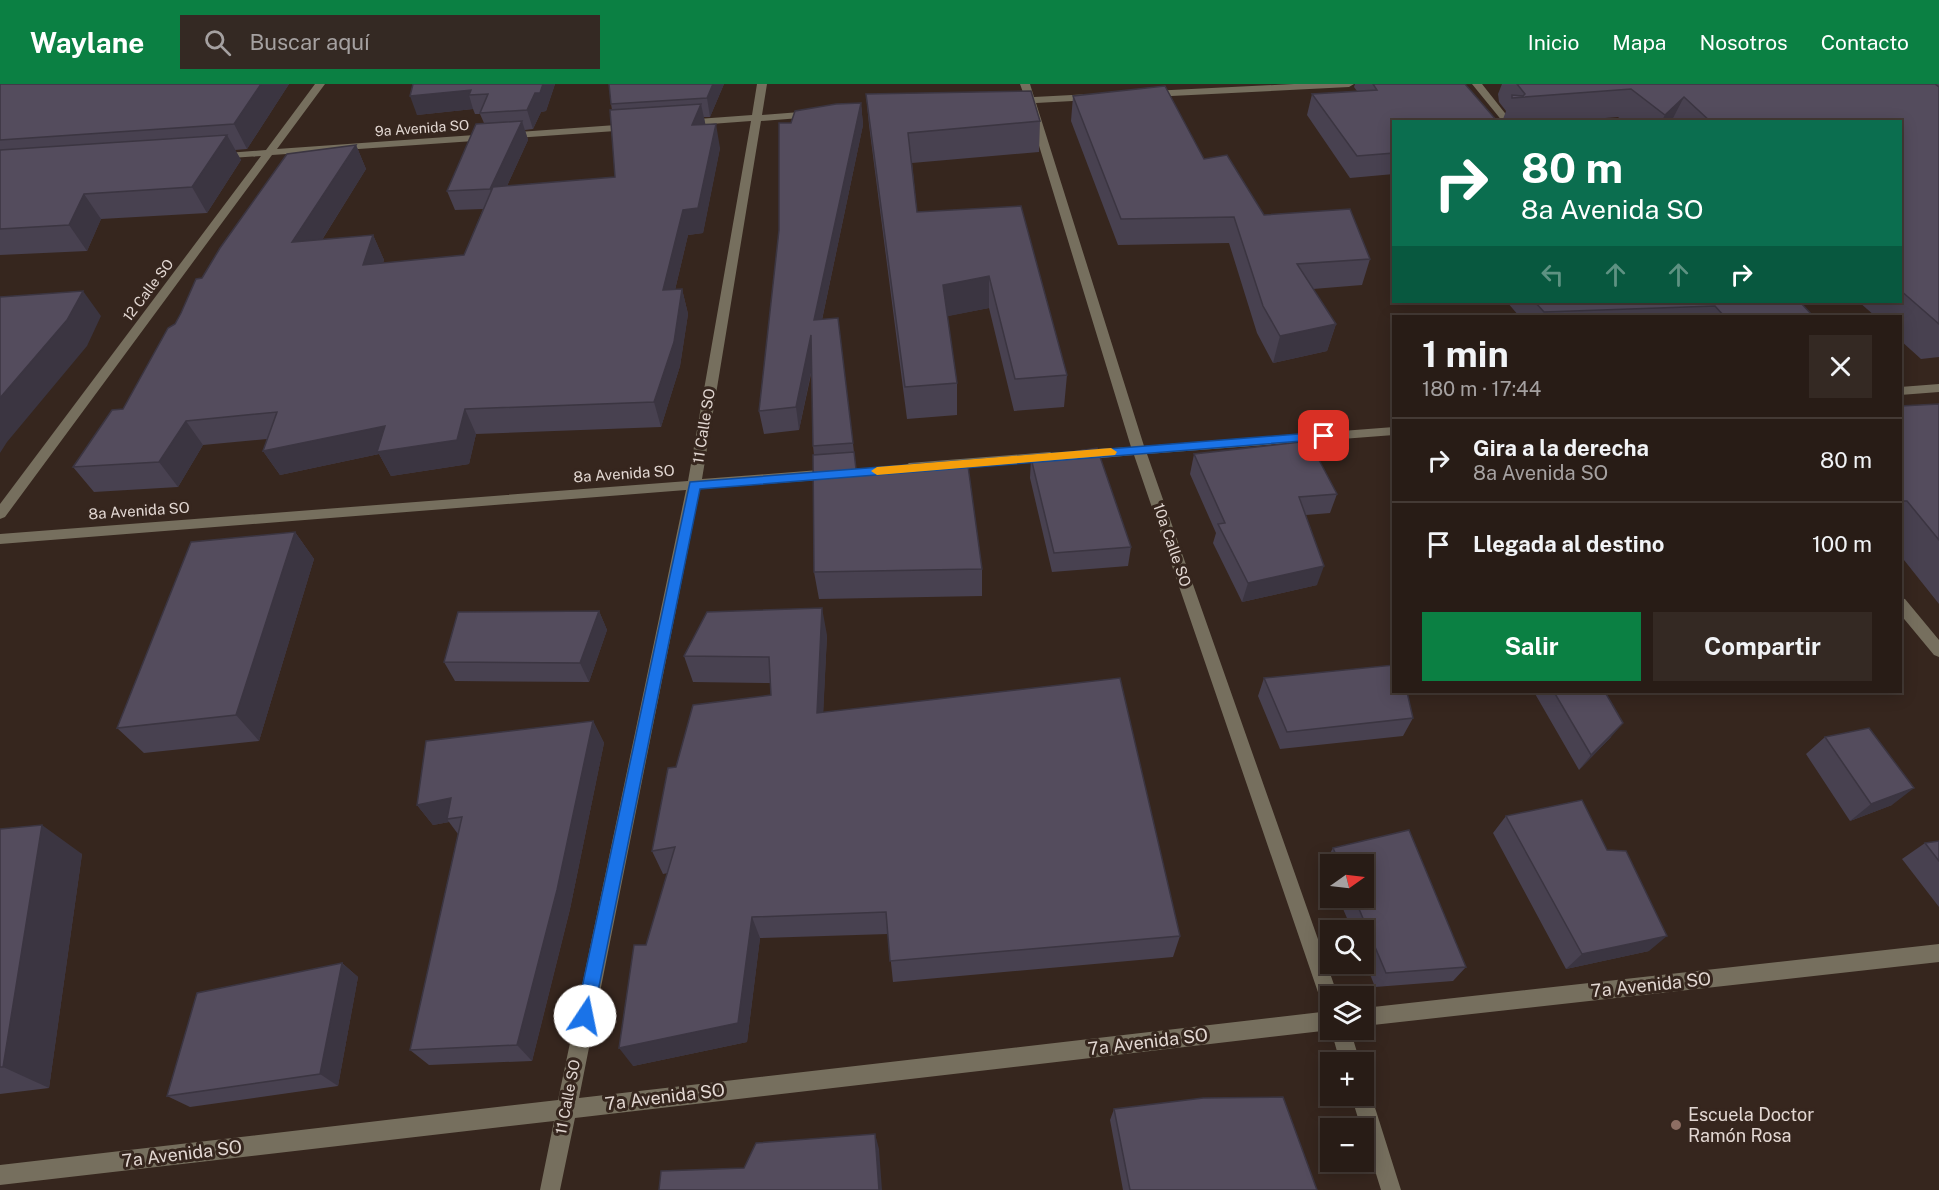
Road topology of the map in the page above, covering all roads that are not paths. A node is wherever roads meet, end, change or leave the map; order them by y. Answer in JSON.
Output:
{"nodes":[{"id":1,"x":320,"y":84,"type":"edge"},
{"id":2,"x":762,"y":84,"type":"edge"},
{"id":3,"x":1025,"y":84,"type":"edge"},
{"id":4,"x":1349,"y":84,"type":"edge"},
{"id":5,"x":1477,"y":84,"type":"edge"},
{"id":6,"x":1136,"y":95,"type":"edge"},
{"id":7,"x":1100,"y":96,"type":"edge"},
{"id":8,"x":1029,"y":100,"type":"junction"},
{"id":9,"x":1005,"y":102,"type":"edge"},
{"id":10,"x":827,"y":113,"type":"edge"},
{"id":11,"x":756,"y":118,"type":"junction"},
{"id":12,"x":1506,"y":120,"type":"edge"},
{"id":13,"x":672,"y":124,"type":"edge"},
{"id":14,"x":637,"y":127,"type":"edge"},
{"id":15,"x":268,"y":153,"type":"junction"},
{"id":16,"x":210,"y":157,"type":"edge"},
{"id":17,"x":1939,"y":388,"type":"edge"},
{"id":18,"x":1902,"y":391,"type":"edge"},
{"id":19,"x":1392,"y":430,"type":"edge"},
{"id":20,"x":1139,"y":450,"type":"junction"},
{"id":21,"x":893,"y":470,"type":"edge"},
{"id":22,"x":846,"y":473,"type":"edge"},
{"id":23,"x":694,"y":485,"type":"junction"},
{"id":24,"x":0,"y":514,"type":"edge"},
{"id":25,"x":0,"y":539,"type":"edge"},
{"id":26,"x":1902,"y":605,"type":"edge"},
{"id":27,"x":1939,"y":651,"type":"edge"},
{"id":28,"x":1939,"y":953,"type":"edge"},
{"id":29,"x":1325,"y":986,"type":"edge"},
{"id":30,"x":1374,"y":1016,"type":"edge"},
{"id":31,"x":1320,"y":1022,"type":"edge"},
{"id":32,"x":1364,"y":1106,"type":"edge"},
{"id":33,"x":566,"y":1109,"type":"junction"},
{"id":34,"x":0,"y":1175,"type":"edge"},
{"id":35,"x":550,"y":1190,"type":"edge"},
{"id":36,"x":1391,"y":1190,"type":"edge"}],
"edges":[{"from":1,"to":15,"type":"street","name":"12 Calle SO"},
{"from":2,"to":11,"type":"street","name":"11 Calle SO"},
{"from":3,"to":8,"type":"street","name":"10a Calle SO"},
{"from":4,"to":6,"type":"street"},
{"from":5,"to":12,"type":"street"},
{"from":7,"to":8,"type":"street"},
{"from":8,"to":9,"type":"street"},
{"from":8,"to":20,"type":"street","name":"10a Calle SO"},
{"from":10,"to":11,"type":"street"},
{"from":11,"to":13,"type":"street"},
{"from":11,"to":23,"type":"street","name":"11 Calle SO"},
{"from":14,"to":15,"type":"street","name":"9a Avenida SO"},
{"from":15,"to":16,"type":"street","name":"9a Avenida SO"},
{"from":15,"to":24,"type":"street","name":"12 Calle SO"},
{"from":17,"to":18,"type":"street"},
{"from":19,"to":20,"type":"street"},
{"from":20,"to":21,"type":"street"},
{"from":20,"to":29,"type":"street","name":"10a Calle SO"},
{"from":22,"to":23,"type":"street","name":"8a Avenida SO"},
{"from":23,"to":25,"type":"street","name":"8a Avenida SO"},
{"from":23,"to":33,"type":"street","name":"11 Calle SO"},
{"from":26,"to":27,"type":"street"},
{"from":28,"to":30,"type":"street","name":"7a Avenida SO"},
{"from":31,"to":33,"type":"street","name":"7a Avenida SO"},
{"from":32,"to":36,"type":"street"},
{"from":33,"to":34,"type":"street","name":"7a Avenida SO"},
{"from":33,"to":35,"type":"street","name":"11 Calle SO"}]}
